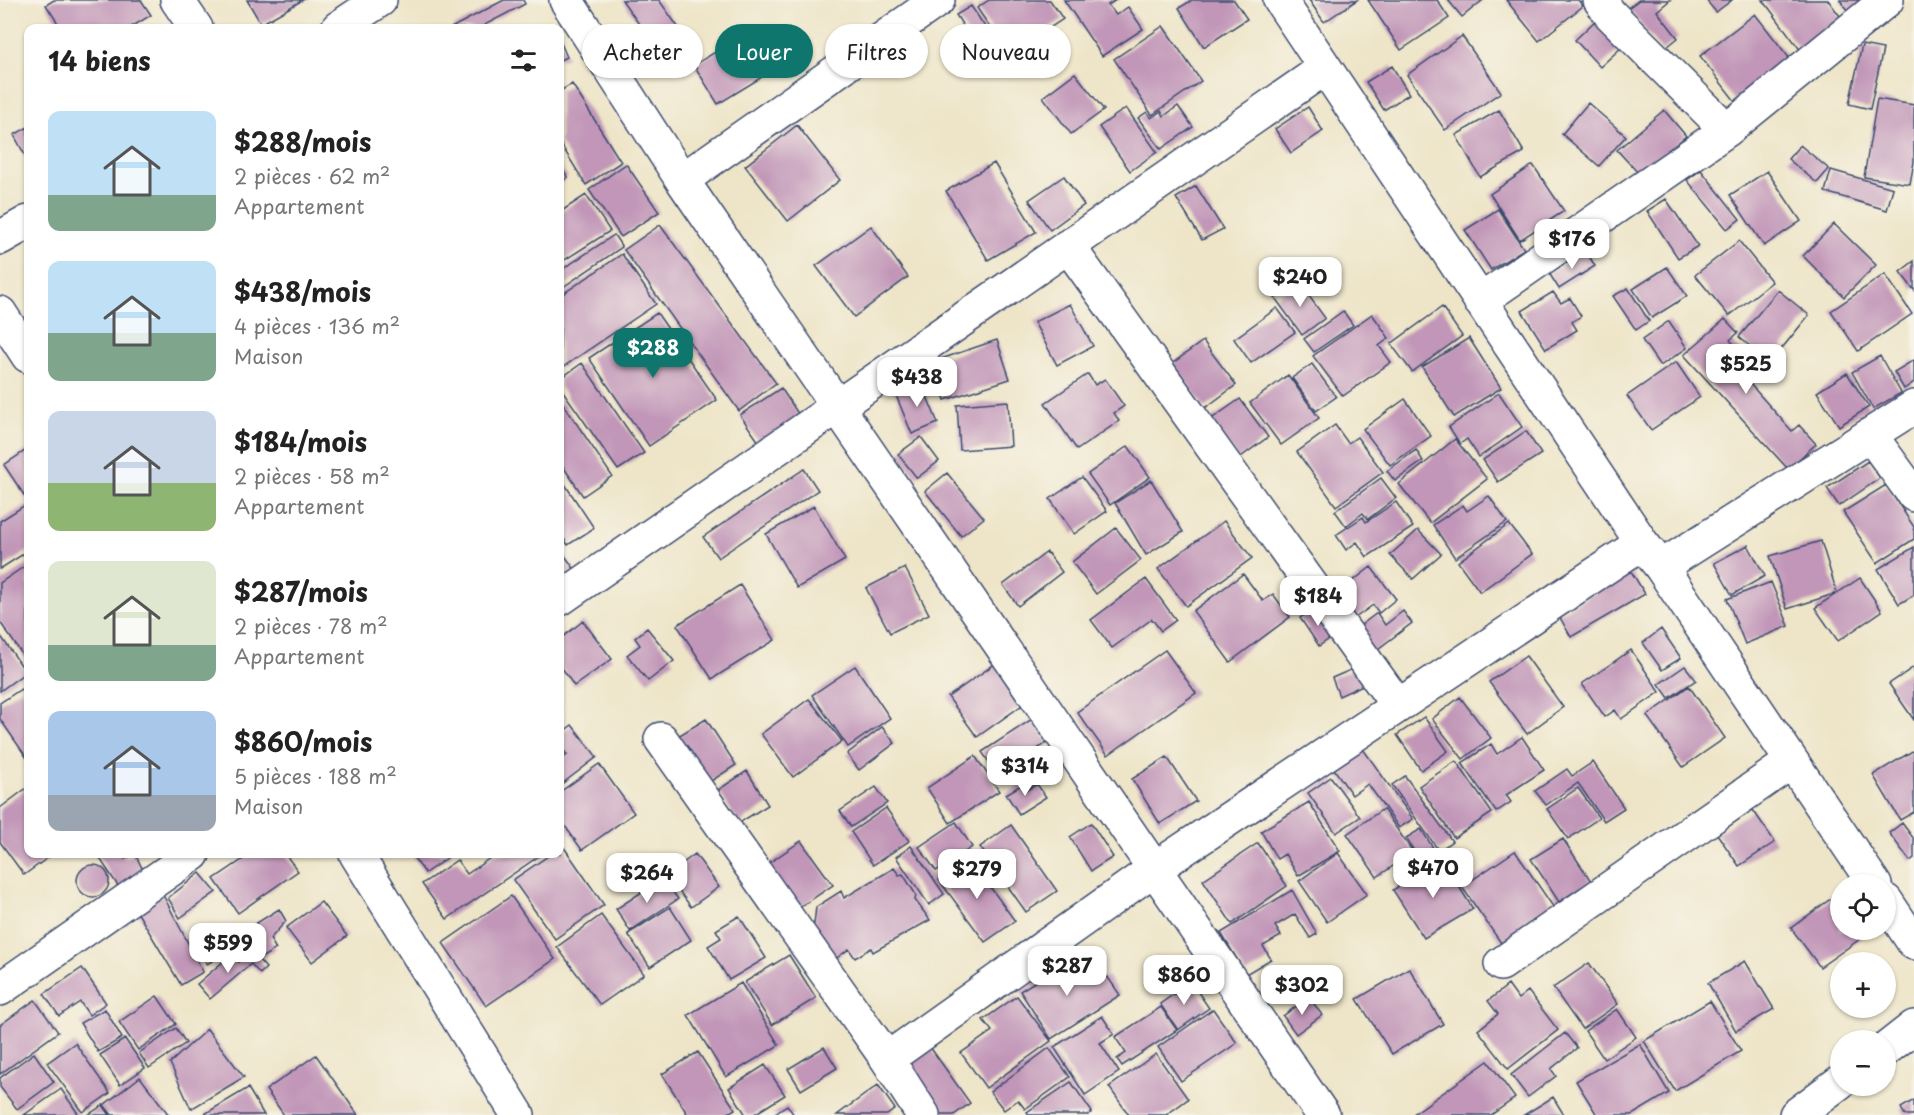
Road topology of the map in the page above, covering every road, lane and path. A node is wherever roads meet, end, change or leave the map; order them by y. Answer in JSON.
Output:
{"nodes":[{"id":1,"x":177,"y":0,"type":"edge"},
{"id":2,"x":380,"y":0,"type":"edge"},
{"id":3,"x":567,"y":0,"type":"edge"},
{"id":4,"x":938,"y":0,"type":"edge"},
{"id":5,"x":1280,"y":0,"type":"edge"},
{"id":6,"x":1600,"y":0,"type":"edge"},
{"id":7,"x":1887,"y":0,"type":"edge"},
{"id":8,"x":193,"y":24,"type":"edge"},
{"id":9,"x":344,"y":24,"type":"edge"},
{"id":10,"x":1325,"y":68,"type":"junction"},
{"id":11,"x":1727,"y":130,"type":"junction"},
{"id":12,"x":682,"y":180,"type":"junction"},
{"id":13,"x":24,"y":224,"type":"edge"},
{"id":14,"x":0,"y":238,"type":"edge"},
{"id":15,"x":1068,"y":246,"type":"junction"},
{"id":16,"x":1480,"y":301,"type":"junction"},
{"id":17,"x":0,"y":313,"type":"edge"},
{"id":18,"x":24,"y":350,"type":"edge"},
{"id":19,"x":837,"y":407,"type":"junction"},
{"id":20,"x":1914,"y":407,"type":"edge"},
{"id":21,"x":1871,"y":436,"type":"junction"},
{"id":22,"x":1914,"y":495,"type":"edge"},
{"id":23,"x":1652,"y":555,"type":"junction"},
{"id":24,"x":564,"y":596,"type":"edge"},
{"id":25,"x":1398,"y":706,"type":"junction"},
{"id":26,"x":661,"y":739,"type":"dead end"},
{"id":27,"x":1791,"y":762,"type":"junction"},
{"id":28,"x":187,"y":858,"type":"edge"},
{"id":29,"x":358,"y":858,"type":"edge"},
{"id":30,"x":1154,"y":868,"type":"junction"},
{"id":31,"x":1867,"y":874,"type":"edge"},
{"id":32,"x":1896,"y":916,"type":"edge"},
{"id":33,"x":1914,"y":943,"type":"edge"},
{"id":34,"x":1501,"y":964,"type":"dead end"},
{"id":35,"x":0,"y":989,"type":"edge"},
{"id":36,"x":1914,"y":1028,"type":"edge"},
{"id":37,"x":1896,"y":1041,"type":"edge"},
{"id":38,"x":887,"y":1059,"type":"junction"},
{"id":39,"x":1830,"y":1090,"type":"edge"},
{"id":40,"x":518,"y":1115,"type":"edge"},
{"id":41,"x":923,"y":1115,"type":"edge"},
{"id":42,"x":1323,"y":1115,"type":"edge"},
{"id":43,"x":1796,"y":1115,"type":"edge"}],
"edges":[{"from":1,"to":8,"type":"street"},
{"from":2,"to":9,"type":"street"},
{"from":3,"to":12,"type":"street"},
{"from":4,"to":12,"type":"street"},
{"from":5,"to":10,"type":"street"},
{"from":6,"to":11,"type":"street"},
{"from":7,"to":11,"type":"street"},
{"from":10,"to":15,"type":"street"},
{"from":10,"to":16,"type":"street"},
{"from":11,"to":16,"type":"street"},
{"from":12,"to":19,"type":"street"},
{"from":13,"to":14,"type":"street"},
{"from":15,"to":19,"type":"street"},
{"from":15,"to":25,"type":"street"},
{"from":16,"to":23,"type":"street"},
{"from":17,"to":18,"type":"street"},
{"from":19,"to":24,"type":"street"},
{"from":19,"to":30,"type":"street"},
{"from":20,"to":21,"type":"street"},
{"from":21,"to":22,"type":"street"},
{"from":21,"to":23,"type":"street"},
{"from":23,"to":25,"type":"street"},
{"from":23,"to":27,"type":"street"},
{"from":25,"to":30,"type":"street"},
{"from":26,"to":38,"type":"street"},
{"from":27,"to":31,"type":"street"},
{"from":27,"to":34,"type":"street"},
{"from":28,"to":35,"type":"street"},
{"from":29,"to":40,"type":"street"},
{"from":30,"to":38,"type":"street"},
{"from":30,"to":42,"type":"street"},
{"from":32,"to":33,"type":"street"},
{"from":36,"to":37,"type":"street"},
{"from":38,"to":41,"type":"street"},
{"from":39,"to":43,"type":"street"}]}
